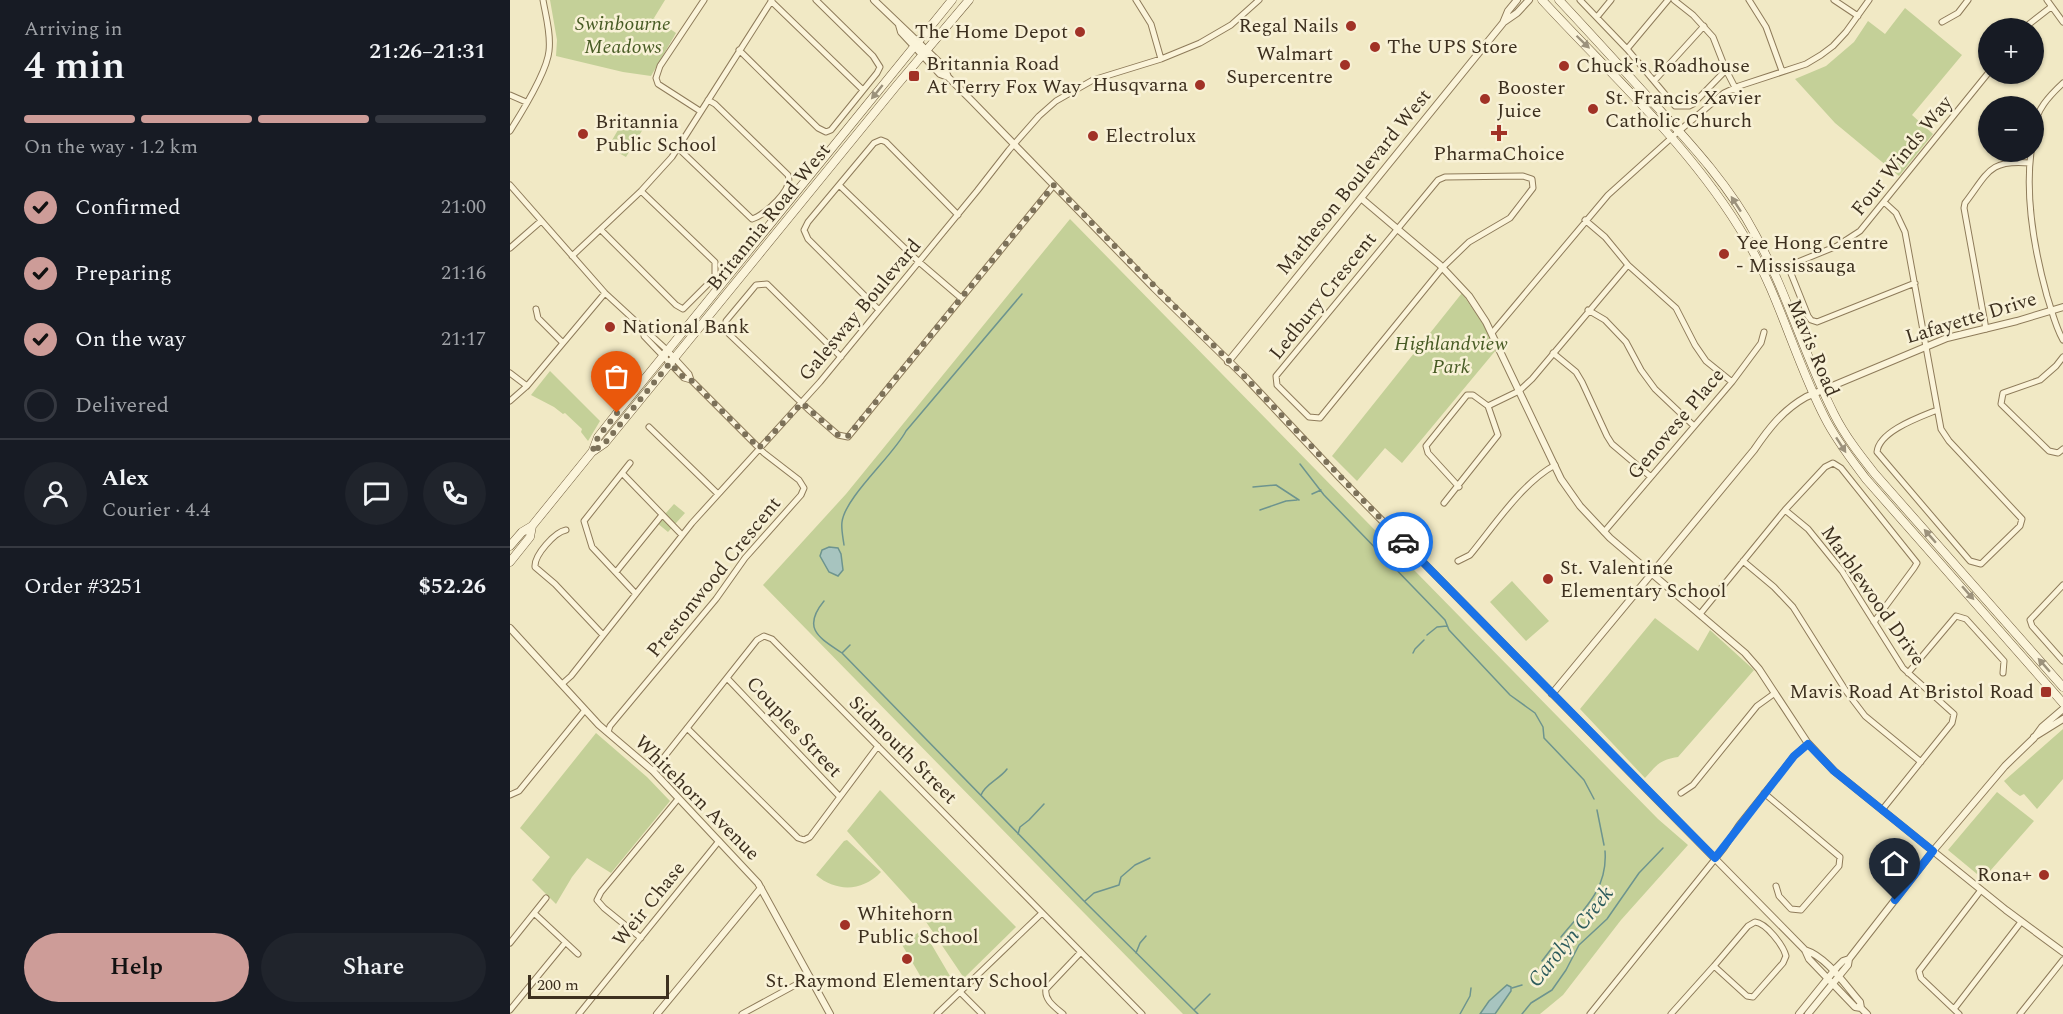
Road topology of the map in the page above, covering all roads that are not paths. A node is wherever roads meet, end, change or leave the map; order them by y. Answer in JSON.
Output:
{"nodes":[{"id":1,"x":543,"y":0,"type":"edge"},
{"id":2,"x":704,"y":0,"type":"edge"},
{"id":3,"x":816,"y":0,"type":"edge"},
{"id":4,"x":874,"y":0,"type":"edge"},
{"id":5,"x":952,"y":0,"type":"edge"},
{"id":6,"x":969,"y":0,"type":"edge"},
{"id":7,"x":1136,"y":0,"type":"edge"},
{"id":8,"x":1259,"y":0,"type":"edge"},
{"id":9,"x":1517,"y":0,"type":"edge"},
{"id":10,"x":1529,"y":0,"type":"edge"},
{"id":11,"x":1542,"y":0,"type":"edge"},
{"id":12,"x":1559,"y":0,"type":"edge"},
{"id":13,"x":1580,"y":0,"type":"edge"},
{"id":14,"x":1611,"y":0,"type":"edge"},
{"id":15,"x":1668,"y":0,"type":"edge"},
{"id":16,"x":1674,"y":0,"type":"edge"},
{"id":17,"x":1749,"y":0,"type":"edge"},
{"id":18,"x":1834,"y":0,"type":"edge"},
{"id":19,"x":1869,"y":0,"type":"edge"},
{"id":20,"x":1968,"y":0,"type":"edge"},
{"id":21,"x":2047,"y":0,"type":"edge"},
{"id":22,"x":771,"y":1,"type":"edge"},
{"id":23,"x":2051,"y":8,"type":"junction"},
{"id":24,"x":1858,"y":16,"type":"junction"},
{"id":25,"x":1597,"y":17,"type":"junction"},
{"id":26,"x":2038,"y":18,"type":"edge"},
{"id":27,"x":1942,"y":22,"type":"dead end"},
{"id":28,"x":2063,"y":22,"type":"edge"},
{"id":29,"x":1503,"y":23,"type":"junction"},
{"id":30,"x":1704,"y":26,"type":"junction"},
{"id":31,"x":916,"y":44,"type":"junction"},
{"id":32,"x":1627,"y":49,"type":"junction"},
{"id":33,"x":739,"y":50,"type":"junction"},
{"id":34,"x":925,"y":53,"type":"junction"},
{"id":35,"x":1161,"y":59,"type":"junction"},
{"id":36,"x":1726,"y":70,"type":"junction"},
{"id":37,"x":1782,"y":71,"type":"junction"},
{"id":38,"x":1654,"y":81,"type":"junction"},
{"id":39,"x":2063,"y":83,"type":"edge"},
{"id":40,"x":1979,"y":84,"type":"edge"},
{"id":41,"x":1735,"y":88,"type":"junction"},
{"id":42,"x":863,"y":90,"type":"junction"},
{"id":43,"x":510,"y":95,"type":"edge"},
{"id":44,"x":708,"y":100,"type":"junction"},
{"id":45,"x":1742,"y":101,"type":"dead end"},
{"id":46,"x":526,"y":102,"type":"junction"},
{"id":47,"x":2044,"y":104,"type":"edge"},
{"id":48,"x":700,"y":111,"type":"junction"},
{"id":49,"x":510,"y":131,"type":"edge"},
{"id":50,"x":1679,"y":131,"type":"junction"},
{"id":51,"x":1671,"y":138,"type":"junction"},
{"id":52,"x":1014,"y":144,"type":"junction"},
{"id":53,"x":678,"y":148,"type":"junction"},
{"id":54,"x":2030,"y":163,"type":"joint"},
{"id":55,"x":839,"y":184,"type":"junction"},
{"id":56,"x":510,"y":185,"type":"edge"},
{"id":57,"x":1054,"y":185,"type":"junction"},
{"id":58,"x":641,"y":191,"type":"junction"},
{"id":59,"x":1362,"y":199,"type":"junction"},
{"id":60,"x":1884,"y":202,"type":"junction"},
{"id":61,"x":958,"y":215,"type":"junction"},
{"id":62,"x":1585,"y":220,"type":"junction"},
{"id":63,"x":541,"y":221,"type":"junction"},
{"id":64,"x":1398,"y":229,"type":"junction"},
{"id":65,"x":601,"y":230,"type":"junction"},
{"id":66,"x":510,"y":248,"type":"edge"},
{"id":67,"x":572,"y":256,"type":"junction"},
{"id":68,"x":919,"y":262,"type":"junction"},
{"id":69,"x":1628,"y":265,"type":"junction"},
{"id":70,"x":1443,"y":267,"type":"junction"},
{"id":71,"x":1915,"y":284,"type":"junction"},
{"id":72,"x":607,"y":295,"type":"junction"},
{"id":73,"x":961,"y":298,"type":"junction"},
{"id":74,"x":2063,"y":307,"type":"edge"},
{"id":75,"x":536,"y":309,"type":"dead end"},
{"id":76,"x":879,"y":309,"type":"junction"},
{"id":77,"x":1588,"y":310,"type":"junction"},
{"id":78,"x":2051,"y":310,"type":"junction"},
{"id":79,"x":1986,"y":329,"type":"junction"},
{"id":80,"x":1764,"y":332,"type":"dead end"},
{"id":81,"x":1492,"y":333,"type":"junction"},
{"id":82,"x":2063,"y":340,"type":"edge"},
{"id":83,"x":562,"y":342,"type":"junction"},
{"id":84,"x":1926,"y":347,"type":"junction"},
{"id":85,"x":1553,"y":353,"type":"junction"},
{"id":86,"x":669,"y":357,"type":"junction"},
{"id":87,"x":841,"y":357,"type":"junction"},
{"id":88,"x":2063,"y":357,"type":"edge"},
{"id":89,"x":1228,"y":362,"type":"junction"},
{"id":90,"x":510,"y":373,"type":"edge"},
{"id":91,"x":1731,"y":382,"type":"junction"},
{"id":92,"x":527,"y":386,"type":"junction"},
{"id":93,"x":1823,"y":390,"type":"junction"},
{"id":94,"x":1519,"y":391,"type":"junction"},
{"id":95,"x":1813,"y":394,"type":"junction"},
{"id":96,"x":510,"y":401,"type":"edge"},
{"id":97,"x":802,"y":403,"type":"junction"},
{"id":98,"x":1488,"y":406,"type":"junction"},
{"id":99,"x":1937,"y":410,"type":"junction"},
{"id":100,"x":1694,"y":426,"type":"junction"},
{"id":101,"x":649,"y":427,"type":"dead end"},
{"id":102,"x":759,"y":448,"type":"junction"},
{"id":103,"x":2063,"y":449,"type":"edge"},
{"id":104,"x":630,"y":463,"type":"dead end"},
{"id":105,"x":1555,"y":465,"type":"junction"},
{"id":106,"x":622,"y":473,"type":"junction"},
{"id":107,"x":1652,"y":477,"type":"junction"},
{"id":108,"x":1459,"y":486,"type":"junction"},
{"id":109,"x":718,"y":494,"type":"junction"},
{"id":110,"x":1444,"y":503,"type":"dead end"},
{"id":111,"x":1785,"y":510,"type":"junction"},
{"id":112,"x":662,"y":515,"type":"junction"},
{"id":113,"x":532,"y":526,"type":"junction"},
{"id":114,"x":566,"y":530,"type":"dead end"},
{"id":115,"x":1604,"y":532,"type":"junction"},
{"id":116,"x":682,"y":535,"type":"junction"},
{"id":117,"x":510,"y":546,"type":"edge"},
{"id":118,"x":1458,"y":561,"type":"dead end"},
{"id":119,"x":1743,"y":561,"type":"junction"},
{"id":120,"x":510,"y":562,"type":"edge"},
{"id":121,"x":616,"y":572,"type":"junction"},
{"id":122,"x":1652,"y":573,"type":"junction"},
{"id":123,"x":2063,"y":585,"type":"edge"},
{"id":124,"x":636,"y":594,"type":"junction"},
{"id":125,"x":1700,"y":614,"type":"junction"},
{"id":126,"x":1874,"y":622,"type":"junction"},
{"id":127,"x":510,"y":628,"type":"edge"},
{"id":128,"x":603,"y":635,"type":"junction"},
{"id":129,"x":2063,"y":661,"type":"edge"},
{"id":130,"x":1908,"y":673,"type":"junction"},
{"id":131,"x":2003,"y":673,"type":"dead end"},
{"id":132,"x":727,"y":678,"type":"junction"},
{"id":133,"x":562,"y":684,"type":"junction"},
{"id":134,"x":2063,"y":687,"type":"edge"},
{"id":135,"x":1774,"y":693,"type":"junction"},
{"id":136,"x":1552,"y":694,"type":"junction"},
{"id":137,"x":2063,"y":703,"type":"edge"},
{"id":138,"x":2063,"y":709,"type":"edge"},
{"id":139,"x":585,"y":710,"type":"junction"},
{"id":140,"x":2063,"y":719,"type":"edge"},
{"id":141,"x":687,"y":728,"type":"junction"},
{"id":142,"x":608,"y":732,"type":"junction"},
{"id":143,"x":2034,"y":738,"type":"junction"},
{"id":144,"x":1808,"y":744,"type":"junction"},
{"id":145,"x":878,"y":746,"type":"junction"},
{"id":146,"x":1921,"y":762,"type":"junction"},
{"id":147,"x":653,"y":771,"type":"junction"},
{"id":148,"x":1681,"y":793,"type":"dead end"},
{"id":149,"x":1764,"y":793,"type":"junction"},
{"id":150,"x":510,"y":795,"type":"edge"},
{"id":151,"x":840,"y":797,"type":"junction"},
{"id":152,"x":678,"y":799,"type":"junction"},
{"id":153,"x":1882,"y":810,"type":"junction"},
{"id":154,"x":719,"y":841,"type":"junction"},
{"id":155,"x":1933,"y":851,"type":"junction"},
{"id":156,"x":1715,"y":858,"type":"junction"},
{"id":157,"x":1776,"y":886,"type":"dead end"},
{"id":158,"x":761,"y":888,"type":"junction"},
{"id":159,"x":1981,"y":890,"type":"junction"},
{"id":160,"x":546,"y":898,"type":"dead end"},
{"id":161,"x":534,"y":913,"type":"junction"},
{"id":162,"x":1042,"y":913,"type":"junction"},
{"id":163,"x":2021,"y":922,"type":"junction"},
{"id":164,"x":641,"y":938,"type":"junction"},
{"id":165,"x":510,"y":943,"type":"edge"},
{"id":166,"x":565,"y":943,"type":"junction"},
{"id":167,"x":1805,"y":950,"type":"junction"},
{"id":168,"x":1081,"y":952,"type":"junction"},
{"id":169,"x":2063,"y":952,"type":"edge"},
{"id":170,"x":578,"y":954,"type":"dead end"},
{"id":171,"x":1849,"y":959,"type":"junction"},
{"id":172,"x":2063,"y":960,"type":"edge"},
{"id":173,"x":1714,"y":966,"type":"junction"},
{"id":174,"x":1833,"y":972,"type":"junction"},
{"id":175,"x":810,"y":976,"type":"junction"},
{"id":176,"x":1828,"y":978,"type":"junction"},
{"id":177,"x":1838,"y":978,"type":"junction"},
{"id":178,"x":1833,"y":984,"type":"junction"},
{"id":179,"x":960,"y":992,"type":"junction"},
{"id":180,"x":1861,"y":1008,"type":"junction"},
{"id":181,"x":510,"y":1010,"type":"edge"},
{"id":182,"x":1957,"y":1012,"type":"edge"},
{"id":183,"x":579,"y":1014,"type":"edge"},
{"id":184,"x":657,"y":1014,"type":"edge"},
{"id":185,"x":742,"y":1014,"type":"edge"},
{"id":186,"x":830,"y":1014,"type":"edge"},
{"id":187,"x":937,"y":1014,"type":"edge"},
{"id":188,"x":982,"y":1014,"type":"edge"},
{"id":189,"x":1063,"y":1014,"type":"edge"},
{"id":190,"x":1142,"y":1014,"type":"edge"},
{"id":191,"x":1590,"y":1014,"type":"edge"},
{"id":192,"x":1671,"y":1014,"type":"edge"},
{"id":193,"x":1799,"y":1014,"type":"edge"},
{"id":194,"x":1808,"y":1014,"type":"edge"},
{"id":195,"x":1867,"y":1014,"type":"edge"},
{"id":196,"x":2020,"y":1014,"type":"edge"}],
"edges":[{"from":1,"to":46,"type":"street"},
{"from":2,"to":48,"type":"street"},
{"from":3,"to":42,"type":"street"},
{"from":4,"to":31,"type":"street"},
{"from":5,"to":31,"type":"main road","name":"Britannia Road West"},
{"from":6,"to":34,"type":"main road","name":"Britannia Road West"},
{"from":7,"to":35,"type":"street"},
{"from":8,"to":35,"type":"street","name":"Galesway Boulevard"},
{"from":9,"to":29,"type":"street","name":"Matheson Boulevard West"},
{"from":10,"to":29,"type":"street","name":"Matheson Boulevard West"},
{"from":11,"to":51,"type":"main road","name":"Mavis Road","one_way":true},
{"from":12,"to":50,"type":"main road","name":"Mavis Road"},
{"from":13,"to":25,"type":"street"},
{"from":14,"to":25,"type":"street"},
{"from":15,"to":32,"type":"street"},
{"from":16,"to":30,"type":"street"},
{"from":17,"to":37,"type":"street"},
{"from":18,"to":24,"type":"street"},
{"from":19,"to":24,"type":"street"},
{"from":20,"to":27,"type":"street"},
{"from":21,"to":23,"type":"street"},
{"from":22,"to":33,"type":"street"},
{"from":22,"to":42,"type":"street"},
{"from":23,"to":26,"type":"street"},
{"from":23,"to":28,"type":"street"},
{"from":24,"to":37,"type":"street"},
{"from":25,"to":32,"type":"street"},
{"from":29,"to":59,"type":"street","name":"Matheson Boulevard West"},
{"from":30,"to":36,"type":"street"},
{"from":30,"to":38,"type":"street"},
{"from":31,"to":34,"type":"street"},
{"from":31,"to":86,"type":"main road","name":"Britannia Road West","one_way":true},
{"from":32,"to":38,"type":"street"},
{"from":33,"to":42,"type":"street"},
{"from":33,"to":44,"type":"street"},
{"from":34,"to":52,"type":"street"},
{"from":34,"to":86,"type":"main road","name":"Britannia Road West"},
{"from":35,"to":52,"type":"street","name":"Galesway Boulevard"},
{"from":36,"to":38,"type":"street"},
{"from":36,"to":41,"type":"street"},
{"from":37,"to":41,"type":"street"},
{"from":39,"to":47,"type":"street"},
{"from":40,"to":60,"type":"street","name":"Four Winds Way"},
{"from":41,"to":45,"type":"street"},
{"from":41,"to":50,"type":"street"},
{"from":43,"to":46,"type":"street"},
{"from":44,"to":48,"type":"street"},
{"from":44,"to":53,"type":"street"},
{"from":46,"to":49,"type":"street"},
{"from":48,"to":53,"type":"street"},
{"from":50,"to":51,"type":"street"},
{"from":93,"to":50,"type":"main road","name":"Mavis Road","one_way":true},
{"from":51,"to":62,"type":"street"},
{"from":51,"to":95,"type":"main road","name":"Mavis Road"},
{"from":52,"to":57,"type":"street"},
{"from":52,"to":61,"type":"street","name":"Galesway Boulevard"},
{"from":53,"to":58,"type":"street"},
{"from":54,"to":78,"type":"street"},
{"from":54,"to":79,"type":"street"},
{"from":55,"to":61,"type":"street"},
{"from":55,"to":68,"type":"street"},
{"from":55,"to":76,"type":"street"},
{"from":56,"to":63,"type":"street","name":"Prestonwood Crescent"},
{"from":57,"to":73,"type":"street"},
{"from":57,"to":89,"type":"street"},
{"from":58,"to":65,"type":"street"},
{"from":58,"to":65,"type":"street"},
{"from":59,"to":64,"type":"street"},
{"from":59,"to":89,"type":"street","name":"Matheson Boulevard West"},
{"from":60,"to":71,"type":"street"},
{"from":60,"to":71,"type":"street","name":"Four Winds Way"},
{"from":61,"to":68,"type":"street","name":"Galesway Boulevard"},
{"from":62,"to":69,"type":"street"},
{"from":62,"to":81,"type":"street"},
{"from":63,"to":66,"type":"street"},
{"from":63,"to":67,"type":"street","name":"Prestonwood Crescent"},
{"from":64,"to":70,"type":"street"},
{"from":64,"to":70,"type":"street"},
{"from":64,"to":70,"type":"street","name":"Ledbury Crescent"},
{"from":65,"to":67,"type":"street"},
{"from":67,"to":72,"type":"street","name":"Prestonwood Crescent"},
{"from":68,"to":73,"type":"street"},
{"from":68,"to":76,"type":"street","name":"Galesway Boulevard"},
{"from":69,"to":77,"type":"street"},
{"from":69,"to":91,"type":"street"},
{"from":70,"to":81,"type":"street"},
{"from":71,"to":84,"type":"street"},
{"from":72,"to":83,"type":"street"},
{"from":72,"to":86,"type":"street","name":"Prestonwood Crescent"},
{"from":73,"to":97,"type":"street"},
{"from":74,"to":78,"type":"street","name":"Lafayette Drive"},
{"from":75,"to":83,"type":"street"},
{"from":76,"to":87,"type":"street","name":"Galesway Boulevard"},
{"from":77,"to":85,"type":"street"},
{"from":77,"to":100,"type":"street"},
{"from":78,"to":79,"type":"street","name":"Lafayette Drive"},
{"from":78,"to":82,"type":"street"},
{"from":79,"to":84,"type":"street","name":"Lafayette Drive"},
{"from":80,"to":91,"type":"street","name":"Genovese Place"},
{"from":81,"to":94,"type":"street"},
{"from":83,"to":92,"type":"street"},
{"from":84,"to":93,"type":"street","name":"Lafayette Drive"},
{"from":84,"to":99,"type":"street"},
{"from":85,"to":94,"type":"street"},
{"from":85,"to":107,"type":"street"},
{"from":86,"to":102,"type":"street","name":"Prestonwood Crescent"},
{"from":86,"to":113,"type":"main road","name":"Britannia Road West"},
{"from":87,"to":97,"type":"street","name":"Galesway Boulevard"},
{"from":87,"to":97,"type":"street"},
{"from":88,"to":103,"type":"street"},
{"from":89,"to":136,"type":"street"},
{"from":90,"to":92,"type":"street"},
{"from":91,"to":100,"type":"street","name":"Genovese Place"},
{"from":92,"to":96,"type":"street"},
{"from":93,"to":95,"type":"street","name":"Lafayette Drive"},
{"from":134,"to":93,"type":"main road","name":"Mavis Road","one_way":true},
{"from":94,"to":98,"type":"street"},
{"from":94,"to":105,"type":"street"},
{"from":95,"to":122,"type":"street","name":"Lafayette Drive"},
{"from":95,"to":137,"type":"main road","name":"Mavis Road","one_way":true},
{"from":97,"to":102,"type":"street","name":"Galesway Boulevard"},
{"from":98,"to":108,"type":"street"},
{"from":98,"to":108,"type":"street"},
{"from":99,"to":99,"type":"street"},
{"from":100,"to":107,"type":"street","name":"Genovese Place"},
{"from":101,"to":109,"type":"street"},
{"from":102,"to":109,"type":"street","name":"Galesway Boulevard"},
{"from":102,"to":142,"type":"street","name":"Prestonwood Crescent"},
{"from":104,"to":106,"type":"street"},
{"from":105,"to":115,"type":"street"},
{"from":105,"to":118,"type":"street"},
{"from":106,"to":112,"type":"street"},
{"from":106,"to":121,"type":"street"},
{"from":107,"to":115,"type":"street","name":"Genovese Place"},
{"from":108,"to":110,"type":"street"},
{"from":109,"to":116,"type":"street","name":"Galesway Boulevard"},
{"from":111,"to":119,"type":"street"},
{"from":111,"to":126,"type":"street","name":"Marblewood Drive"},
{"from":111,"to":126,"type":"street"},
{"from":112,"to":116,"type":"street"},
{"from":112,"to":121,"type":"street"},
{"from":113,"to":117,"type":"main road","name":"Britannia Road West"},
{"from":113,"to":120,"type":"main road","name":"Britannia Road West"},
{"from":114,"to":128,"type":"street"},
{"from":115,"to":122,"type":"street"},
{"from":116,"to":124,"type":"street","name":"Galesway Boulevard"},
{"from":119,"to":125,"type":"street"},
{"from":119,"to":146,"type":"street"},
{"from":121,"to":124,"type":"street"},
{"from":122,"to":125,"type":"street"},
{"from":122,"to":136,"type":"street","name":"Lafayette Drive"},
{"from":123,"to":129,"type":"street"},
{"from":124,"to":128,"type":"street","name":"Galesway Boulevard"},
{"from":125,"to":135,"type":"street"},
{"from":126,"to":130,"type":"street","name":"Marblewood Drive"},
{"from":127,"to":133,"type":"street","name":"Whitehorn Avenue"},
{"from":128,"to":133,"type":"street","name":"Galesway Boulevard"},
{"from":130,"to":131,"type":"street"},
{"from":130,"to":146,"type":"street","name":"Marblewood Drive"},
{"from":132,"to":141,"type":"street","name":"Sidmouth Street"},
{"from":132,"to":145,"type":"street","name":"Sidmouth Street"},
{"from":132,"to":151,"type":"street","name":"Couples Street"},
{"from":133,"to":139,"type":"street","name":"Whitehorn Avenue"},
{"from":135,"to":144,"type":"street"},
{"from":135,"to":148,"type":"street"},
{"from":136,"to":156,"type":"street"},
{"from":138,"to":143,"type":"street"},
{"from":139,"to":142,"type":"street","name":"Whitehorn Avenue"},
{"from":139,"to":150,"type":"street"},
{"from":140,"to":143,"type":"street"},
{"from":141,"to":147,"type":"street","name":"Sidmouth Street"},
{"from":141,"to":151,"type":"street"},
{"from":142,"to":147,"type":"street","name":"Whitehorn Avenue"},
{"from":143,"to":155,"type":"street"},
{"from":144,"to":149,"type":"street"},
{"from":144,"to":153,"type":"street"},
{"from":145,"to":151,"type":"street"},
{"from":145,"to":162,"type":"street","name":"Sidmouth Street"},
{"from":146,"to":153,"type":"street","name":"Marblewood Drive"},
{"from":147,"to":152,"type":"street","name":"Whitehorn Avenue"},
{"from":149,"to":156,"type":"street"},
{"from":149,"to":157,"type":"street"},
{"from":152,"to":154,"type":"street","name":"Whitehorn Avenue"},
{"from":152,"to":164,"type":"street"},
{"from":153,"to":155,"type":"street"},
{"from":154,"to":158,"type":"street","name":"Whitehorn Avenue"},
{"from":154,"to":164,"type":"street","name":"Weir Chase"},
{"from":155,"to":159,"type":"street"},
{"from":155,"to":171,"type":"street"},
{"from":156,"to":167,"type":"street"},
{"from":156,"to":191,"type":"street"},
{"from":158,"to":175,"type":"street","name":"Whitehorn Avenue"},
{"from":158,"to":184,"type":"street"},
{"from":159,"to":163,"type":"street"},
{"from":159,"to":182,"type":"street"},
{"from":160,"to":161,"type":"street"},
{"from":161,"to":165,"type":"street"},
{"from":161,"to":166,"type":"street"},
{"from":162,"to":168,"type":"street","name":"Sidmouth Street"},
{"from":162,"to":179,"type":"street"},
{"from":163,"to":169,"type":"street"},
{"from":163,"to":182,"type":"street"},
{"from":164,"to":183,"type":"street","name":"Weir Chase"},
{"from":166,"to":170,"type":"street"},
{"from":166,"to":181,"type":"street"},
{"from":167,"to":174,"type":"street"},
{"from":167,"to":176,"type":"street"},
{"from":168,"to":189,"type":"street"},
{"from":168,"to":190,"type":"street","name":"Sidmouth Street"},
{"from":171,"to":174,"type":"street"},
{"from":171,"to":177,"type":"street"},
{"from":172,"to":196,"type":"street"},
{"from":173,"to":173,"type":"street"},
{"from":173,"to":192,"type":"street"},
{"from":174,"to":176,"type":"street"},
{"from":174,"to":177,"type":"street"},
{"from":175,"to":185,"type":"street"},
{"from":175,"to":186,"type":"street","name":"Whitehorn Avenue"},
{"from":176,"to":178,"type":"street"},
{"from":176,"to":193,"type":"street"},
{"from":177,"to":178,"type":"street"},
{"from":177,"to":180,"type":"street"},
{"from":178,"to":180,"type":"street"},
{"from":178,"to":194,"type":"street"},
{"from":179,"to":187,"type":"street"},
{"from":179,"to":188,"type":"street"},
{"from":180,"to":195,"type":"street"}]}
